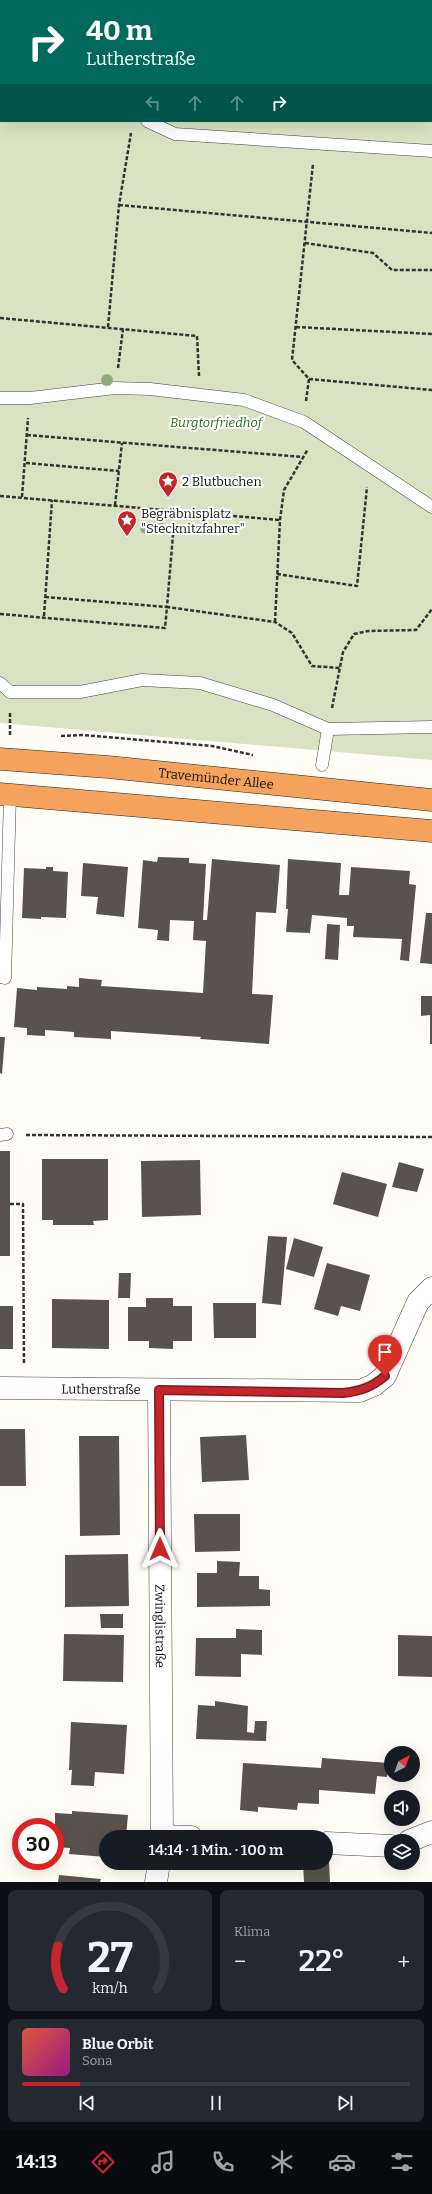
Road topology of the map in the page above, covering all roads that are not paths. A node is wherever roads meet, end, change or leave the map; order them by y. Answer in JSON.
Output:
{"nodes":[{"id":1,"x":149,"y":122,"type":"edge"},
{"id":2,"x":432,"y":151,"type":"edge"},
{"id":3,"x":0,"y":398,"type":"edge"},
{"id":4,"x":432,"y":507,"type":"edge"},
{"id":5,"x":0,"y":683,"type":"edge"},
{"id":6,"x":432,"y":726,"type":"edge"},
{"id":7,"x":328,"y":729,"type":"junction"},
{"id":8,"x":0,"y":759,"type":"edge"},
{"id":9,"x":322,"y":765,"type":"dead end"},
{"id":10,"x":5,"y":795,"type":"edge"},
{"id":11,"x":432,"y":800,"type":"edge"},
{"id":12,"x":432,"y":831,"type":"edge"},
{"id":13,"x":0,"y":977,"type":"edge"},
{"id":14,"x":432,"y":1288,"type":"edge"},
{"id":15,"x":0,"y":1388,"type":"edge"},
{"id":16,"x":159,"y":1390,"type":"junction"},
{"id":17,"x":162,"y":1830,"type":"edge"},
{"id":18,"x":432,"y":1832,"type":"edge"},
{"id":19,"x":420,"y":1837,"type":"edge"},
{"id":20,"x":333,"y":1843,"type":"edge"},
{"id":21,"x":384,"y":1846,"type":"edge"},
{"id":22,"x":158,"y":1870,"type":"edge"},
{"id":23,"x":156,"y":1882,"type":"edge"}],
"edges":[{"from":1,"to":2,"type":"lane"},
{"from":3,"to":4,"type":"lane"},
{"from":5,"to":7,"type":"lane"},
{"from":6,"to":7,"type":"lane"},
{"from":7,"to":9,"type":"lane"},
{"from":8,"to":11,"type":"highway","name":"Travemünder Allee"},
{"from":10,"to":12,"type":"highway"},
{"from":10,"to":13,"type":"lane"},
{"from":14,"to":16,"type":"street","name":"Lutherstraße"},
{"from":15,"to":16,"type":"street","name":"Lutherstraße"},
{"from":16,"to":17,"type":"street","name":"Zwinglistraße"},
{"from":18,"to":19,"type":"street"},
{"from":20,"to":21,"type":"street"},
{"from":22,"to":23,"type":"street"}]}
